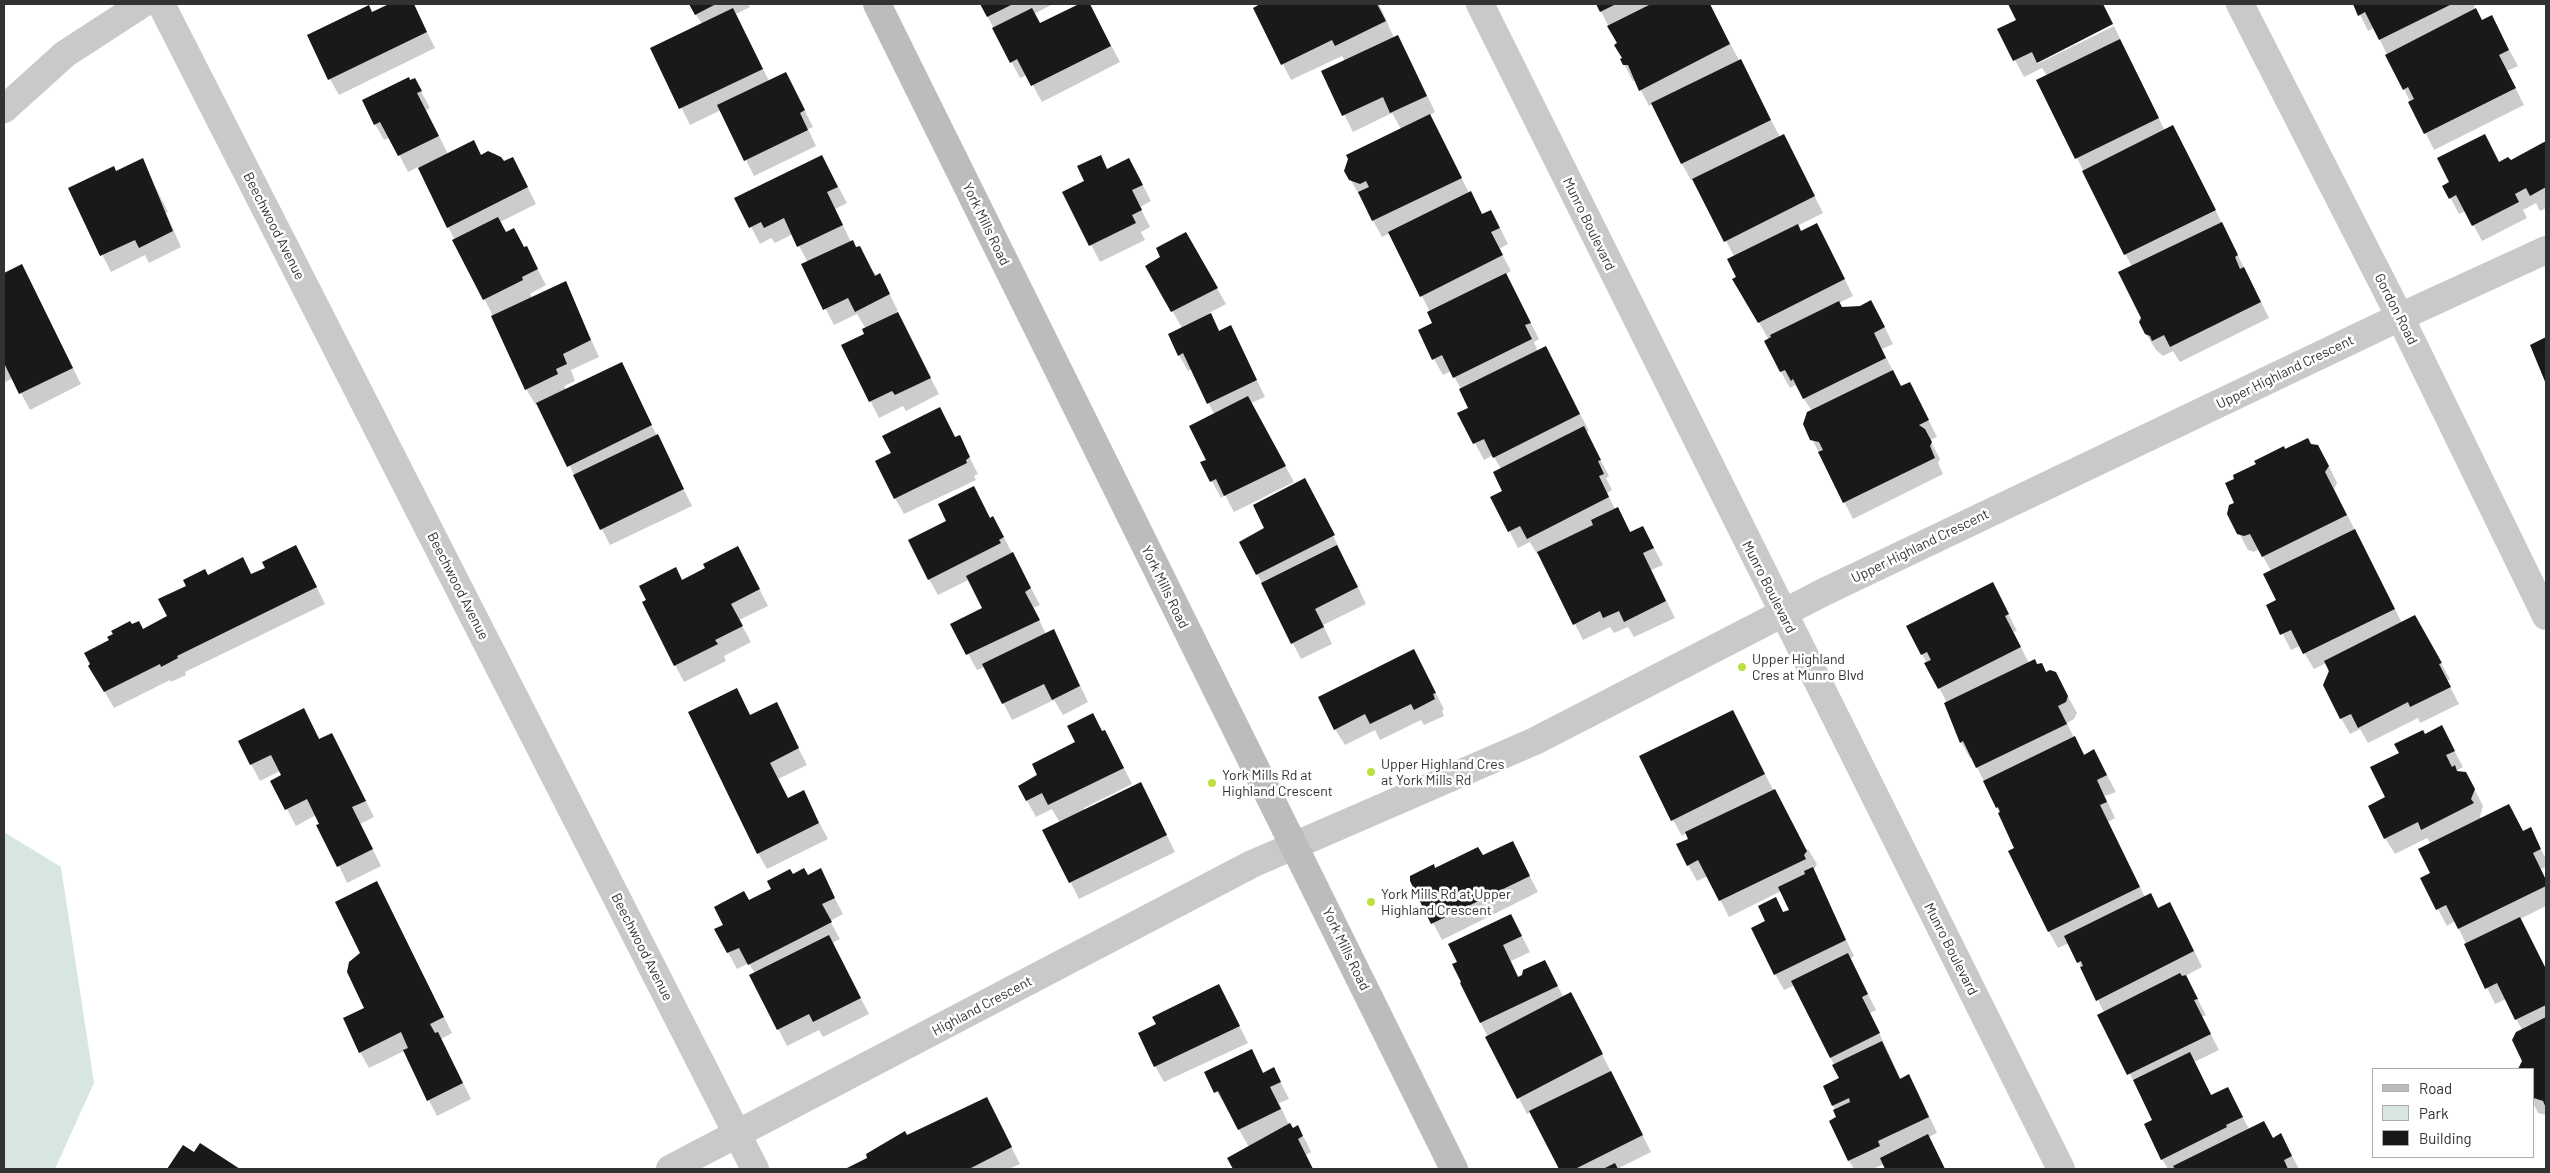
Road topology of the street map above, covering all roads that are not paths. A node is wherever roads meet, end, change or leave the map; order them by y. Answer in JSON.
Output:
{"nodes":[{"id":1,"x":142,"y":4,"type":"edge"},
{"id":2,"x":161,"y":4,"type":"edge"},
{"id":3,"x":877,"y":4,"type":"edge"},
{"id":4,"x":1480,"y":4,"type":"edge"},
{"id":5,"x":2240,"y":4,"type":"edge"},
{"id":6,"x":4,"y":109,"type":"edge"},
{"id":7,"x":2546,"y":250,"type":"edge"},
{"id":8,"x":2400,"y":317,"type":"junction"},
{"id":9,"x":1782,"y":613,"type":"junction"},
{"id":10,"x":2546,"y":616,"type":"edge"},
{"id":11,"x":1295,"y":846,"type":"junction"},
{"id":12,"x":738,"y":1135,"type":"junction"},
{"id":13,"x":670,"y":1169,"type":"edge"},
{"id":14,"x":755,"y":1169,"type":"edge"},
{"id":15,"x":1454,"y":1169,"type":"edge"},
{"id":16,"x":2061,"y":1169,"type":"edge"}],
"edges":[{"from":1,"to":6,"type":"street"},
{"from":2,"to":12,"type":"street","name":"Beechwood Avenue"},
{"from":3,"to":11,"type":"main road","name":"York Mills Road"},
{"from":4,"to":9,"type":"street","name":"Munro Boulevard"},
{"from":5,"to":8,"type":"street","name":"Gordon Road"},
{"from":7,"to":8,"type":"street","name":"Upper Highland Crescent"},
{"from":8,"to":9,"type":"street","name":"Upper Highland Crescent"},
{"from":8,"to":10,"type":"street","name":"Gordon Road"},
{"from":9,"to":11,"type":"street","name":"Upper Highland Crescent"},
{"from":9,"to":16,"type":"street","name":"Munro Boulevard"},
{"from":11,"to":12,"type":"street","name":"Highland Crescent"},
{"from":11,"to":15,"type":"main road","name":"York Mills Road"},
{"from":12,"to":13,"type":"street","name":"Highland Crescent"},
{"from":12,"to":14,"type":"street","name":"Beechwood Avenue"}]}
